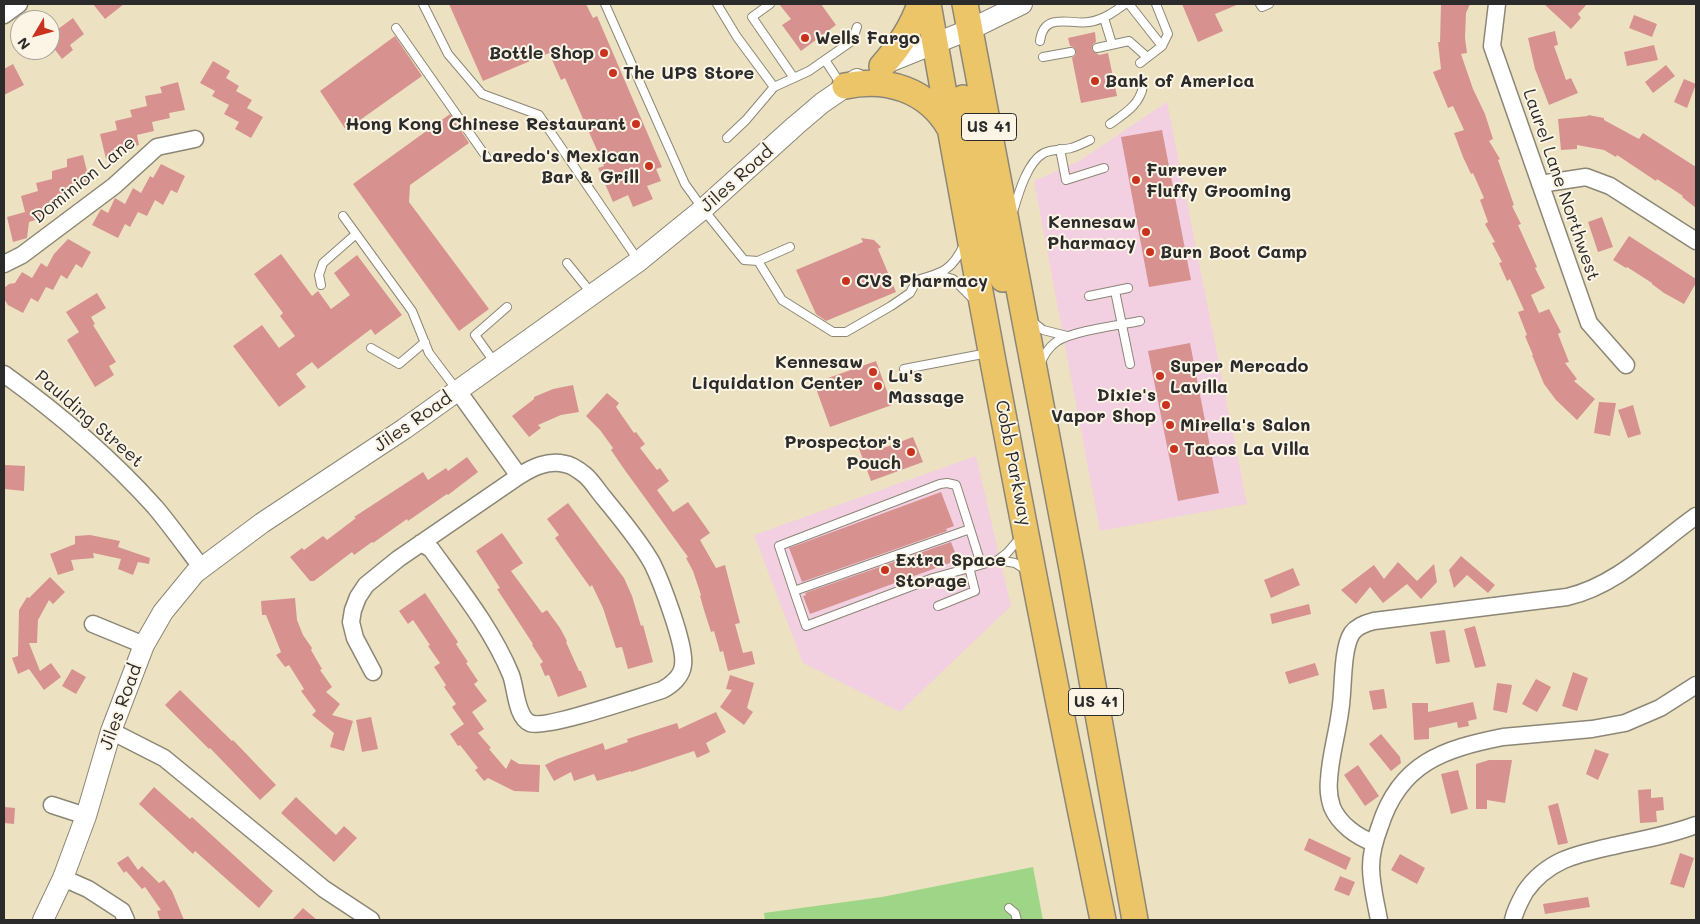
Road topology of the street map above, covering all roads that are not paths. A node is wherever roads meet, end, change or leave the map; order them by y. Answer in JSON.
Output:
{"nodes":[{"id":1,"x":18,"y":4,"type":"edge"},
{"id":2,"x":422,"y":4,"type":"edge"},
{"id":3,"x":605,"y":4,"type":"edge"},
{"id":4,"x":717,"y":4,"type":"edge"},
{"id":5,"x":770,"y":4,"type":"edge"},
{"id":6,"x":920,"y":4,"type":"edge"},
{"id":7,"x":928,"y":4,"type":"edge"},
{"id":8,"x":949,"y":4,"type":"edge"},
{"id":9,"x":965,"y":4,"type":"edge"},
{"id":10,"x":1022,"y":4,"type":"edge"},
{"id":11,"x":1125,"y":4,"type":"edge"},
{"id":12,"x":1129,"y":4,"type":"edge"},
{"id":13,"x":1156,"y":4,"type":"edge"},
{"id":14,"x":1260,"y":4,"type":"edge"},
{"id":15,"x":1269,"y":4,"type":"edge"},
{"id":16,"x":1497,"y":4,"type":"edge"},
{"id":17,"x":4,"y":15,"type":"edge"},
{"id":18,"x":1104,"y":18,"type":"junction"},
{"id":19,"x":857,"y":27,"type":"dead end"},
{"id":20,"x":396,"y":28,"type":"dead end"},
{"id":21,"x":970,"y":29,"type":"junction"},
{"id":22,"x":1040,"y":41,"type":"dead end"},
{"id":23,"x":935,"y":44,"type":"junction"},
{"id":24,"x":1112,"y":44,"type":"junction"},
{"id":25,"x":1162,"y":46,"type":"junction"},
{"id":26,"x":1097,"y":48,"type":"dead end"},
{"id":27,"x":1071,"y":52,"type":"dead end"},
{"id":28,"x":1043,"y":56,"type":"dead end"},
{"id":29,"x":1147,"y":57,"type":"junction"},
{"id":30,"x":825,"y":60,"type":"junction"},
{"id":31,"x":1140,"y":63,"type":"dead end"},
{"id":32,"x":882,"y":66,"type":"junction"},
{"id":33,"x":794,"y":78,"type":"junction"},
{"id":34,"x":1144,"y":86,"type":"dead end"},
{"id":35,"x":774,"y":87,"type":"junction"},
{"id":36,"x":844,"y":87,"type":"junction"},
{"id":37,"x":1110,"y":124,"type":"dead end"},
{"id":38,"x":951,"y":130,"type":"junction"},
{"id":39,"x":728,"y":138,"type":"dead end"},
{"id":40,"x":195,"y":139,"type":"dead end"},
{"id":41,"x":1090,"y":140,"type":"dead end"},
{"id":42,"x":1060,"y":150,"type":"junction"},
{"id":43,"x":487,"y":158,"type":"dead end"},
{"id":44,"x":1104,"y":168,"type":"dead end"},
{"id":45,"x":1540,"y":184,"type":"junction"},
{"id":46,"x":703,"y":209,"type":"junction"},
{"id":47,"x":343,"y":216,"type":"dead end"},
{"id":48,"x":1008,"y":225,"type":"junction"},
{"id":49,"x":969,"y":232,"type":"junction"},
{"id":50,"x":356,"y":234,"type":"junction"},
{"id":51,"x":1696,"y":240,"type":"edge"},
{"id":52,"x":790,"y":247,"type":"dead end"},
{"id":53,"x":758,"y":261,"type":"junction"},
{"id":54,"x":639,"y":262,"type":"junction"},
{"id":55,"x":567,"y":263,"type":"dead end"},
{"id":56,"x":4,"y":264,"type":"edge"},
{"id":57,"x":939,"y":275,"type":"junction"},
{"id":58,"x":321,"y":285,"type":"dead end"},
{"id":59,"x":1128,"y":288,"type":"dead end"},
{"id":60,"x":1115,"y":291,"type":"junction"},
{"id":61,"x":593,"y":296,"type":"junction"},
{"id":62,"x":1089,"y":296,"type":"dead end"},
{"id":63,"x":506,"y":307,"type":"dead end"},
{"id":64,"x":986,"y":321,"type":"junction"},
{"id":65,"x":1026,"y":321,"type":"junction"},
{"id":66,"x":1140,"y":321,"type":"dead end"},
{"id":67,"x":1122,"y":325,"type":"junction"},
{"id":68,"x":1067,"y":336,"type":"junction"},
{"id":69,"x":425,"y":342,"type":"junction"},
{"id":70,"x":372,"y":348,"type":"dead end"},
{"id":71,"x":992,"y":353,"type":"junction"},
{"id":72,"x":496,"y":364,"type":"junction"},
{"id":73,"x":1130,"y":364,"type":"dead end"},
{"id":74,"x":1626,"y":365,"type":"dead end"},
{"id":75,"x":904,"y":369,"type":"dead end"},
{"id":76,"x":4,"y":374,"type":"edge"},
{"id":77,"x":1037,"y":380,"type":"junction"},
{"id":78,"x":458,"y":391,"type":"junction"},
{"id":79,"x":519,"y":476,"type":"junction"},
{"id":80,"x":1696,"y":516,"type":"edge"},
{"id":81,"x":1025,"y":527,"type":"junction"},
{"id":82,"x":970,"y":529,"type":"junction"},
{"id":83,"x":421,"y":543,"type":"junction"},
{"id":84,"x":998,"y":560,"type":"junction"},
{"id":85,"x":981,"y":564,"type":"junction"},
{"id":86,"x":201,"y":567,"type":"junction"},
{"id":87,"x":969,"y":567,"type":"junction"},
{"id":88,"x":1035,"y":579,"type":"junction"},
{"id":89,"x":794,"y":591,"type":"junction"},
{"id":90,"x":938,"y":606,"type":"dead end"},
{"id":91,"x":93,"y":624,"type":"dead end"},
{"id":92,"x":144,"y":645,"type":"junction"},
{"id":93,"x":372,"y":672,"type":"dead end"},
{"id":94,"x":1696,"y":685,"type":"edge"},
{"id":95,"x":111,"y":731,"type":"junction"},
{"id":96,"x":52,"y":805,"type":"dead end"},
{"id":97,"x":86,"y":816,"type":"junction"},
{"id":98,"x":1696,"y":825,"type":"edge"},
{"id":99,"x":1374,"y":843,"type":"junction"},
{"id":100,"x":63,"y":878,"type":"junction"},
{"id":101,"x":1009,"y":908,"type":"dead end"},
{"id":102,"x":43,"y":920,"type":"edge"},
{"id":103,"x":126,"y":920,"type":"edge"},
{"id":104,"x":371,"y":920,"type":"edge"},
{"id":105,"x":1017,"y":920,"type":"edge"},
{"id":106,"x":1103,"y":920,"type":"edge"},
{"id":107,"x":1135,"y":920,"type":"edge"},
{"id":108,"x":1379,"y":920,"type":"edge"},
{"id":109,"x":1513,"y":920,"type":"edge"}],
"edges":[{"from":1,"to":17,"type":"street"},
{"from":2,"to":54,"type":"lane"},
{"from":3,"to":46,"type":"lane"},
{"from":4,"to":35,"type":"lane"},
{"from":5,"to":33,"type":"lane"},
{"from":6,"to":32,"type":"main road"},
{"from":7,"to":23,"type":"main road","name":"Cobb Parkway","number":"US 41"},
{"from":8,"to":21,"type":"main road"},
{"from":9,"to":21,"type":"main road","number":"US 41"},
{"from":10,"to":21,"type":"street","name":"Jiles Road"},
{"from":11,"to":18,"type":"lane"},
{"from":12,"to":25,"type":"lane"},
{"from":13,"to":25,"type":"lane"},
{"from":14,"to":15,"type":"lane"},
{"from":16,"to":45,"type":"street","name":"Laurel Lane Northwest"},
{"from":18,"to":22,"type":"lane"},
{"from":18,"to":24,"type":"lane"},
{"from":19,"to":30,"type":"lane"},
{"from":20,"to":43,"type":"lane"},
{"from":21,"to":23,"type":"street","name":"Jiles Road"},
{"from":21,"to":48,"type":"main road","number":"US 41"},
{"from":23,"to":32,"type":"street","name":"Jiles Road"},
{"from":23,"to":38,"type":"main road","name":"Cobb Parkway","number":"US 41"},
{"from":23,"to":65,"type":"main road"},
{"from":24,"to":26,"type":"lane"},
{"from":24,"to":29,"type":"lane"},
{"from":25,"to":29,"type":"lane"},
{"from":27,"to":28,"type":"lane"},
{"from":29,"to":31,"type":"lane"},
{"from":30,"to":33,"type":"lane"},
{"from":30,"to":36,"type":"lane"},
{"from":32,"to":36,"type":"street","name":"Jiles Road"},
{"from":33,"to":35,"type":"lane"},
{"from":34,"to":37,"type":"lane"},
{"from":35,"to":39,"type":"lane"},
{"from":36,"to":38,"type":"main road"},
{"from":36,"to":46,"type":"street","name":"Jiles Road"},
{"from":38,"to":49,"type":"main road","name":"Cobb Parkway","number":"US 41"},
{"from":40,"to":56,"type":"street","name":"Dominion Lane"},
{"from":41,"to":42,"type":"lane"},
{"from":42,"to":44,"type":"lane"},
{"from":42,"to":48,"type":"lane"},
{"from":45,"to":51,"type":"street"},
{"from":45,"to":74,"type":"street","name":"Laurel Lane Northwest"},
{"from":46,"to":53,"type":"lane"},
{"from":46,"to":54,"type":"street","name":"Jiles Road"},
{"from":47,"to":50,"type":"lane"},
{"from":48,"to":65,"type":"main road","number":"US 41"},
{"from":49,"to":57,"type":"lane"},
{"from":49,"to":64,"type":"main road","name":"Cobb Parkway","number":"US 41"},
{"from":50,"to":58,"type":"lane"},
{"from":50,"to":69,"type":"lane"},
{"from":52,"to":53,"type":"lane"},
{"from":53,"to":57,"type":"lane"},
{"from":54,"to":61,"type":"street","name":"Jiles Road"},
{"from":55,"to":61,"type":"lane"},
{"from":57,"to":64,"type":"lane"},
{"from":59,"to":60,"type":"lane"},
{"from":60,"to":62,"type":"lane"},
{"from":60,"to":67,"type":"lane"},
{"from":61,"to":72,"type":"street","name":"Jiles Road"},
{"from":63,"to":72,"type":"lane"},
{"from":64,"to":71,"type":"main road","name":"Cobb Parkway","number":"US 41"},
{"from":65,"to":68,"type":"lane"},
{"from":65,"to":77,"type":"main road","number":"US 41"},
{"from":66,"to":67,"type":"lane"},
{"from":67,"to":68,"type":"lane"},
{"from":67,"to":73,"type":"lane"},
{"from":68,"to":77,"type":"lane"},
{"from":69,"to":70,"type":"lane"},
{"from":69,"to":78,"type":"lane"},
{"from":71,"to":75,"type":"lane"},
{"from":71,"to":81,"type":"main road","name":"Cobb Parkway","number":"US 41"},
{"from":72,"to":78,"type":"street","name":"Jiles Road"},
{"from":76,"to":86,"type":"street","name":"Paulding Street"},
{"from":77,"to":107,"type":"main road","number":"US 41"},
{"from":78,"to":79,"type":"street"},
{"from":78,"to":86,"type":"street","name":"Jiles Road"},
{"from":79,"to":83,"type":"street"},
{"from":79,"to":83,"type":"street"},
{"from":80,"to":99,"type":"street"},
{"from":81,"to":84,"type":"lane"},
{"from":81,"to":88,"type":"main road","name":"Cobb Parkway","number":"US 41"},
{"from":82,"to":85,"type":"lane"},
{"from":82,"to":89,"type":"lane"},
{"from":82,"to":89,"type":"lane"},
{"from":83,"to":93,"type":"street"},
{"from":84,"to":85,"type":"lane"},
{"from":84,"to":88,"type":"lane"},
{"from":85,"to":87,"type":"lane"},
{"from":86,"to":92,"type":"street","name":"Jiles Road"},
{"from":87,"to":89,"type":"lane"},
{"from":87,"to":90,"type":"lane"},
{"from":88,"to":106,"type":"main road","name":"Cobb Parkway","number":"US 41"},
{"from":91,"to":92,"type":"street"},
{"from":92,"to":95,"type":"street","name":"Jiles Road"},
{"from":94,"to":99,"type":"street"},
{"from":95,"to":97,"type":"street","name":"Jiles Road"},
{"from":95,"to":104,"type":"street"},
{"from":96,"to":97,"type":"street"},
{"from":97,"to":100,"type":"street","name":"Jiles Road"},
{"from":98,"to":109,"type":"street"},
{"from":99,"to":108,"type":"street"},
{"from":100,"to":102,"type":"street","name":"Jiles Road"},
{"from":100,"to":103,"type":"street"},
{"from":101,"to":105,"type":"lane"}]}
